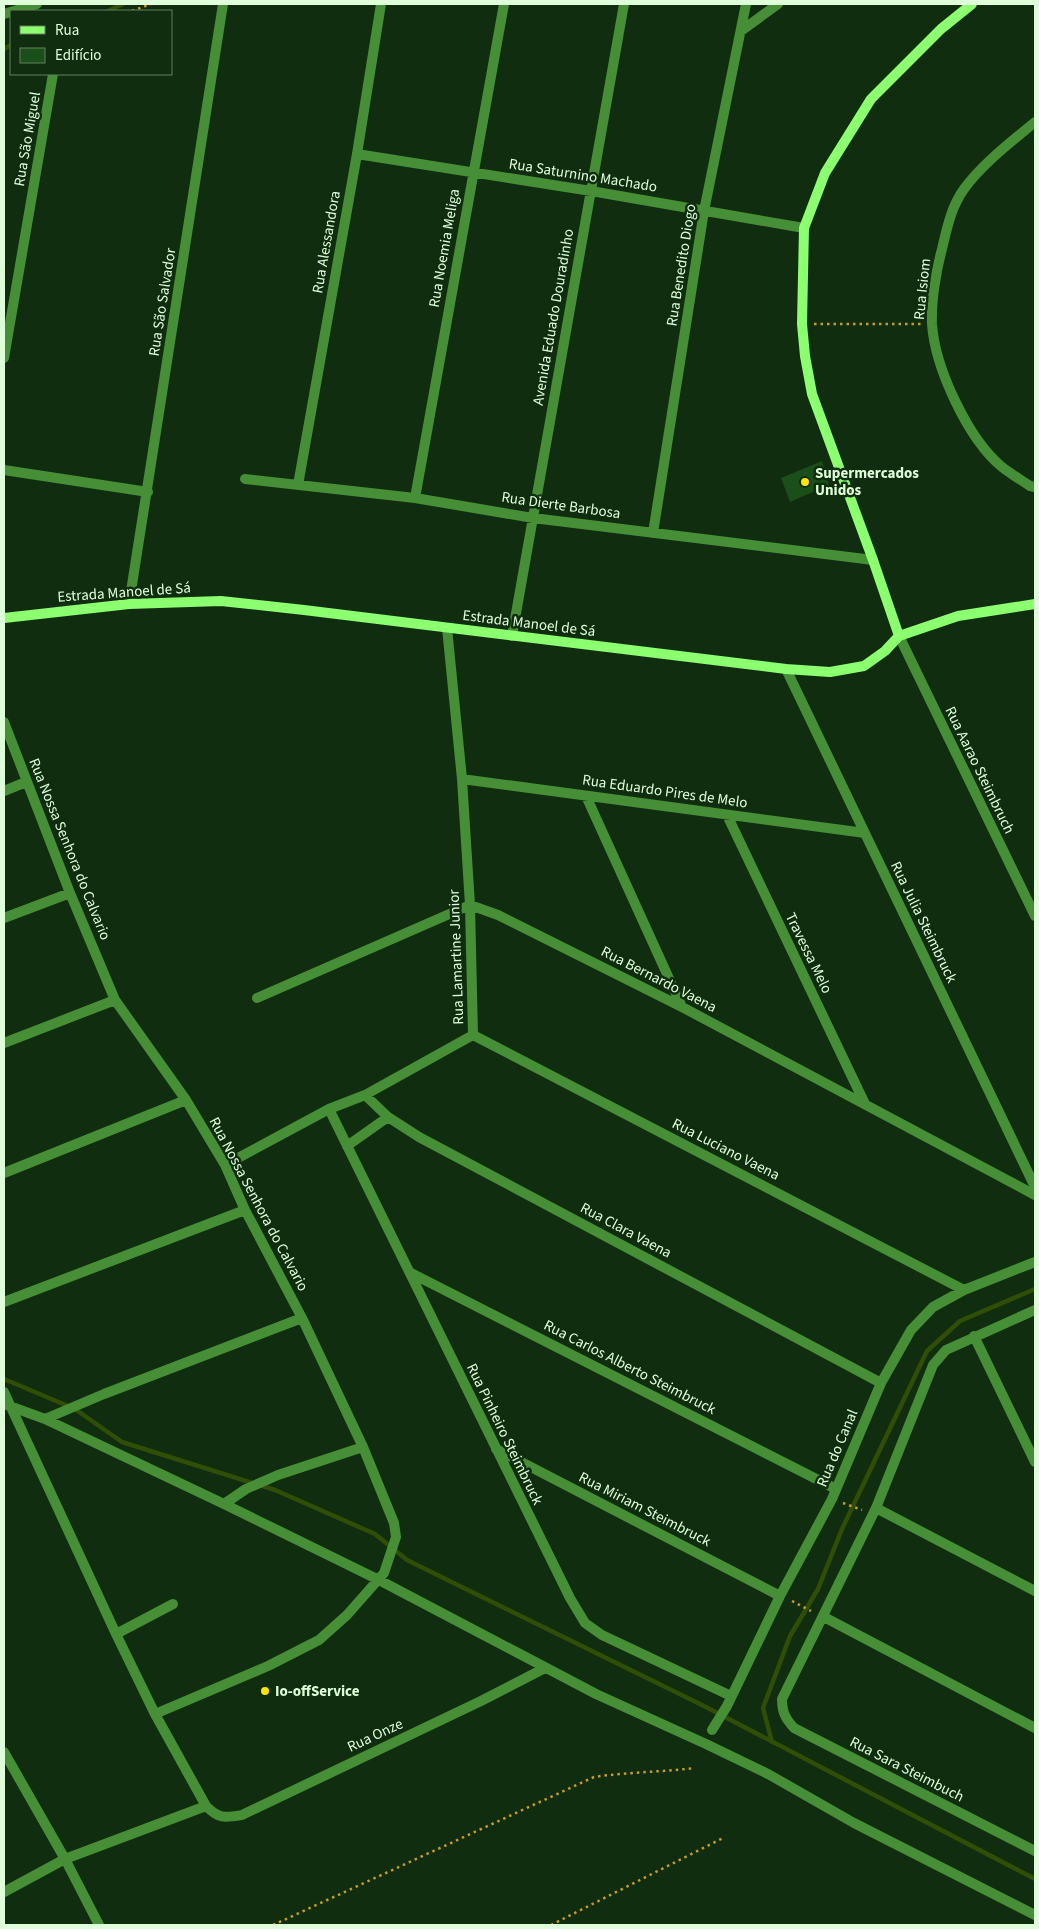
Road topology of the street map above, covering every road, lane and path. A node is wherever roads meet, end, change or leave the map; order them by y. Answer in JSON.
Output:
{"nodes":[{"id":1,"x":37,"y":4,"type":"edge"},
{"id":2,"x":151,"y":4,"type":"edge"},
{"id":3,"x":223,"y":4,"type":"edge"},
{"id":4,"x":381,"y":4,"type":"edge"},
{"id":5,"x":504,"y":4,"type":"edge"},
{"id":6,"x":624,"y":4,"type":"edge"},
{"id":7,"x":746,"y":4,"type":"edge"},
{"id":8,"x":778,"y":4,"type":"edge"},
{"id":9,"x":972,"y":4,"type":"edge"},
{"id":10,"x":17,"y":10,"type":"edge"},
{"id":11,"x":135,"y":10,"type":"edge"},
{"id":12,"x":741,"y":31,"type":"junction"},
{"id":13,"x":54,"y":75,"type":"edge"},
{"id":14,"x":1035,"y":122,"type":"edge"},
{"id":15,"x":357,"y":154,"type":"junction"},
{"id":16,"x":472,"y":173,"type":"junction"},
{"id":17,"x":591,"y":191,"type":"junction"},
{"id":18,"x":704,"y":211,"type":"junction"},
{"id":19,"x":804,"y":228,"type":"junction"},
{"id":20,"x":8,"y":304,"type":"edge"},
{"id":21,"x":802,"y":324,"type":"junction"},
{"id":22,"x":932,"y":324,"type":"junction"},
{"id":23,"x":4,"y":358,"type":"edge"},
{"id":24,"x":4,"y":470,"type":"edge"},
{"id":25,"x":245,"y":479,"type":"dead end"},
{"id":26,"x":298,"y":485,"type":"junction"},
{"id":27,"x":1035,"y":487,"type":"edge"},
{"id":28,"x":148,"y":492,"type":"junction"},
{"id":29,"x":415,"y":498,"type":"junction"},
{"id":30,"x":533,"y":518,"type":"junction"},
{"id":31,"x":654,"y":533,"type":"junction"},
{"id":32,"x":873,"y":560,"type":"junction"},
{"id":33,"x":129,"y":604,"type":"junction"},
{"id":34,"x":1035,"y":604,"type":"edge"},
{"id":35,"x":4,"y":618,"type":"edge"},
{"id":36,"x":447,"y":628,"type":"junction"},
{"id":37,"x":512,"y":636,"type":"junction"},
{"id":38,"x":898,"y":636,"type":"junction"},
{"id":39,"x":786,"y":669,"type":"junction"},
{"id":40,"x":4,"y":722,"type":"edge"},
{"id":41,"x":462,"y":779,"type":"junction"},
{"id":42,"x":26,"y":782,"type":"junction"},
{"id":43,"x":4,"y":791,"type":"edge"},
{"id":44,"x":586,"y":796,"type":"junction"},
{"id":45,"x":727,"y":815,"type":"junction"},
{"id":46,"x":865,"y":833,"type":"junction"},
{"id":47,"x":70,"y":893,"type":"junction"},
{"id":48,"x":470,"y":905,"type":"junction"},
{"id":49,"x":1035,"y":916,"type":"edge"},
{"id":50,"x":4,"y":918,"type":"edge"},
{"id":51,"x":258,"y":998,"type":"dead end"},
{"id":52,"x":115,"y":1000,"type":"junction"},
{"id":53,"x":682,"y":1007,"type":"junction"},
{"id":54,"x":473,"y":1035,"type":"junction"},
{"id":55,"x":4,"y":1043,"type":"edge"},
{"id":56,"x":365,"y":1095,"type":"junction"},
{"id":57,"x":186,"y":1100,"type":"junction"},
{"id":58,"x":865,"y":1104,"type":"junction"},
{"id":59,"x":328,"y":1109,"type":"junction"},
{"id":60,"x":388,"y":1117,"type":"junction"},
{"id":61,"x":347,"y":1146,"type":"junction"},
{"id":62,"x":225,"y":1166,"type":"junction"},
{"id":63,"x":4,"y":1172,"type":"edge"},
{"id":64,"x":1035,"y":1187,"type":"edge"},
{"id":65,"x":1035,"y":1195,"type":"edge"},
{"id":66,"x":246,"y":1210,"type":"junction"},
{"id":67,"x":1035,"y":1262,"type":"edge"},
{"id":68,"x":411,"y":1273,"type":"junction"},
{"id":69,"x":964,"y":1290,"type":"junction"},
{"id":70,"x":4,"y":1302,"type":"edge"},
{"id":71,"x":1035,"y":1310,"type":"edge"},
{"id":72,"x":302,"y":1318,"type":"junction"},
{"id":73,"x":974,"y":1336,"type":"junction"},
{"id":74,"x":881,"y":1383,"type":"junction"},
{"id":75,"x":4,"y":1392,"type":"edge"},
{"id":76,"x":8,"y":1405,"type":"edge"},
{"id":77,"x":45,"y":1419,"type":"junction"},
{"id":78,"x":363,"y":1448,"type":"junction"},
{"id":79,"x":496,"y":1449,"type":"junction"},
{"id":80,"x":1035,"y":1462,"type":"edge"},
{"id":81,"x":836,"y":1489,"type":"junction"},
{"id":82,"x":838,"y":1501,"type":"dead end"},
{"id":83,"x":224,"y":1504,"type":"junction"},
{"id":84,"x":872,"y":1511,"type":"junction"},
{"id":85,"x":382,"y":1576,"type":"junction"},
{"id":86,"x":1035,"y":1592,"type":"edge"},
{"id":87,"x":780,"y":1596,"type":"junction"},
{"id":88,"x":791,"y":1601,"type":"dead end"},
{"id":89,"x":173,"y":1604,"type":"dead end"},
{"id":90,"x":821,"y":1615,"type":"junction"},
{"id":91,"x":116,"y":1634,"type":"junction"},
{"id":92,"x":545,"y":1668,"type":"junction"},
{"id":93,"x":729,"y":1701,"type":"junction"},
{"id":94,"x":155,"y":1714,"type":"junction"},
{"id":95,"x":1035,"y":1728,"type":"edge"},
{"id":96,"x":712,"y":1730,"type":"dead end"},
{"id":97,"x":4,"y":1752,"type":"edge"},
{"id":98,"x":695,"y":1768,"type":"dead end"},
{"id":99,"x":206,"y":1806,"type":"junction"},
{"id":100,"x":725,"y":1837,"type":"dead end"},
{"id":101,"x":1035,"y":1851,"type":"edge"},
{"id":102,"x":65,"y":1859,"type":"junction"},
{"id":103,"x":4,"y":1892,"type":"edge"},
{"id":104,"x":1035,"y":1915,"type":"edge"},
{"id":105,"x":99,"y":1925,"type":"edge"},
{"id":106,"x":273,"y":1925,"type":"edge"},
{"id":107,"x":551,"y":1925,"type":"edge"}],
"edges":[{"from":1,"to":10,"type":"street"},
{"from":2,"to":11,"type":"path"},
{"from":3,"to":28,"type":"street","name":"Rua São Salvador"},
{"from":4,"to":15,"type":"street","name":"Rua Alessandora"},
{"from":5,"to":16,"type":"street","name":"Rua Noemia Meliga"},
{"from":6,"to":17,"type":"street","name":"Avenida Eduado Douradinho"},
{"from":7,"to":12,"type":"street","name":"Rua Benedito Diogo"},
{"from":8,"to":12,"type":"street"},
{"from":9,"to":19,"type":"main road"},
{"from":12,"to":18,"type":"street","name":"Rua Benedito Diogo"},
{"from":13,"to":20,"type":"street","name":"Rua São Miguel"},
{"from":14,"to":22,"type":"street","name":"Rua Isiom"},
{"from":15,"to":16,"type":"street","name":"Rua Saturnino Machado"},
{"from":15,"to":26,"type":"street","name":"Rua Alessandora"},
{"from":16,"to":17,"type":"street","name":"Rua Saturnino Machado"},
{"from":16,"to":29,"type":"street","name":"Rua Noemia Meliga"},
{"from":17,"to":18,"type":"street","name":"Rua Saturnino Machado"},
{"from":17,"to":30,"type":"street","name":"Avenida Eduado Douradinho"},
{"from":18,"to":19,"type":"street","name":"Rua Saturnino Machado"},
{"from":18,"to":31,"type":"street","name":"Rua Benedito Diogo"},
{"from":19,"to":21,"type":"main road"},
{"from":20,"to":23,"type":"street","name":"Rua São Miguel"},
{"from":21,"to":22,"type":"path"},
{"from":21,"to":32,"type":"main road"},
{"from":22,"to":27,"type":"street","name":"Rua Isiom"},
{"from":24,"to":28,"type":"street"},
{"from":25,"to":26,"type":"street","name":"Rua Dierte Barbosa"},
{"from":26,"to":29,"type":"street","name":"Rua Dierte Barbosa"},
{"from":28,"to":33,"type":"street","name":"Rua São Salvador"},
{"from":29,"to":30,"type":"street","name":"Rua Dierte Barbosa"},
{"from":30,"to":31,"type":"street","name":"Rua Dierte Barbosa"},
{"from":30,"to":37,"type":"street","name":"Avenida Eduado Douradinho"},
{"from":31,"to":32,"type":"street","name":"Rua Dierte Barbosa"},
{"from":32,"to":38,"type":"main road"},
{"from":33,"to":35,"type":"main road","name":"Estrada Manoel de Sá"},
{"from":33,"to":36,"type":"main road","name":"Estrada Manoel de Sá"},
{"from":34,"to":38,"type":"main road","name":"Estrada Manoel de Sá"},
{"from":36,"to":37,"type":"main road","name":"Estrada Manoel de Sá"},
{"from":36,"to":41,"type":"street","name":"Rua Lamartine Junior"},
{"from":37,"to":39,"type":"main road","name":"Estrada Manoel de Sá"},
{"from":38,"to":39,"type":"main road","name":"Estrada Manoel de Sá"},
{"from":38,"to":49,"type":"street","name":"Rua Aarao Steimbruch"},
{"from":39,"to":46,"type":"street","name":"Rua Julia Steimbruck"},
{"from":40,"to":42,"type":"street","name":"Rua Nossa Senhora do Calvario"},
{"from":41,"to":44,"type":"street","name":"Rua Eduardo Pires de Melo"},
{"from":41,"to":48,"type":"street","name":"Rua Lamartine Junior"},
{"from":42,"to":43,"type":"street"},
{"from":42,"to":47,"type":"street","name":"Rua Nossa Senhora do Calvario"},
{"from":44,"to":45,"type":"street","name":"Rua Eduardo Pires de Melo"},
{"from":44,"to":53,"type":"street"},
{"from":45,"to":46,"type":"street","name":"Rua Eduardo Pires de Melo"},
{"from":45,"to":58,"type":"street","name":"Travessa Melo"},
{"from":46,"to":64,"type":"street","name":"Rua Julia Steimbruck"},
{"from":47,"to":50,"type":"street"},
{"from":47,"to":52,"type":"street","name":"Rua Nossa Senhora do Calvario"},
{"from":48,"to":51,"type":"street"},
{"from":48,"to":53,"type":"street","name":"Rua Bernardo Vaena"},
{"from":48,"to":54,"type":"street","name":"Rua Lamartine Junior"},
{"from":52,"to":55,"type":"street"},
{"from":52,"to":57,"type":"street","name":"Rua Nossa Senhora do Calvario"},
{"from":53,"to":58,"type":"street","name":"Rua Bernardo Vaena"},
{"from":54,"to":56,"type":"street","name":"Rua Lamartine Junior"},
{"from":54,"to":69,"type":"street","name":"Rua Luciano Vaena"},
{"from":56,"to":59,"type":"street","name":"Rua Lamartine Junior"},
{"from":56,"to":60,"type":"street","name":"Rua Clara Vaena"},
{"from":57,"to":62,"type":"street","name":"Rua Nossa Senhora do Calvario"},
{"from":57,"to":63,"type":"street"},
{"from":58,"to":65,"type":"street","name":"Rua Bernardo Vaena"},
{"from":59,"to":61,"type":"street","name":"Rua Pinheiro Steimbruck"},
{"from":59,"to":62,"type":"street","name":"Rua Lamartine Junior"},
{"from":60,"to":61,"type":"street"},
{"from":60,"to":74,"type":"street","name":"Rua Clara Vaena"},
{"from":61,"to":68,"type":"street","name":"Rua Pinheiro Steimbruck"},
{"from":62,"to":66,"type":"street","name":"Rua Nossa Senhora do Calvario"},
{"from":66,"to":70,"type":"street"},
{"from":66,"to":72,"type":"street","name":"Rua Nossa Senhora do Calvario"},
{"from":67,"to":69,"type":"street","name":"Rua do Canal"},
{"from":68,"to":79,"type":"street","name":"Rua Pinheiro Steimbruck"},
{"from":68,"to":81,"type":"street","name":"Rua Carlos Alberto Steimbruck"},
{"from":69,"to":74,"type":"street","name":"Rua do Canal"},
{"from":71,"to":73,"type":"street"},
{"from":72,"to":77,"type":"street"},
{"from":72,"to":78,"type":"street","name":"Rua Nossa Senhora do Calvario"},
{"from":73,"to":80,"type":"street"},
{"from":73,"to":84,"type":"street"},
{"from":74,"to":81,"type":"street","name":"Rua do Canal"},
{"from":75,"to":76,"type":"street"},
{"from":76,"to":77,"type":"street"},
{"from":76,"to":91,"type":"street"},
{"from":77,"to":83,"type":"street"},
{"from":78,"to":83,"type":"street"},
{"from":78,"to":85,"type":"street","name":"Rua Nossa Senhora do Calvario"},
{"from":79,"to":87,"type":"street","name":"Rua Miriam Steimbruck"},
{"from":79,"to":93,"type":"street","name":"Rua Pinheiro Steimbruck"},
{"from":81,"to":87,"type":"street","name":"Rua do Canal"},
{"from":82,"to":84,"type":"path"},
{"from":83,"to":85,"type":"street"},
{"from":84,"to":86,"type":"street"},
{"from":84,"to":90,"type":"street"},
{"from":85,"to":92,"type":"street"},
{"from":85,"to":94,"type":"street"},
{"from":87,"to":93,"type":"street","name":"Rua do Canal"},
{"from":88,"to":90,"type":"path"},
{"from":89,"to":91,"type":"street"},
{"from":90,"to":95,"type":"street"},
{"from":90,"to":101,"type":"street","name":"Rua Sara Steimbuch"},
{"from":91,"to":94,"type":"street"},
{"from":92,"to":99,"type":"street","name":"Rua Onze"},
{"from":92,"to":104,"type":"street"},
{"from":93,"to":96,"type":"street","name":"Rua do Canal"},
{"from":94,"to":99,"type":"street"},
{"from":97,"to":102,"type":"street"},
{"from":98,"to":106,"type":"path"},
{"from":99,"to":102,"type":"street"},
{"from":100,"to":107,"type":"path"},
{"from":102,"to":103,"type":"street"},
{"from":102,"to":105,"type":"street"}]}
